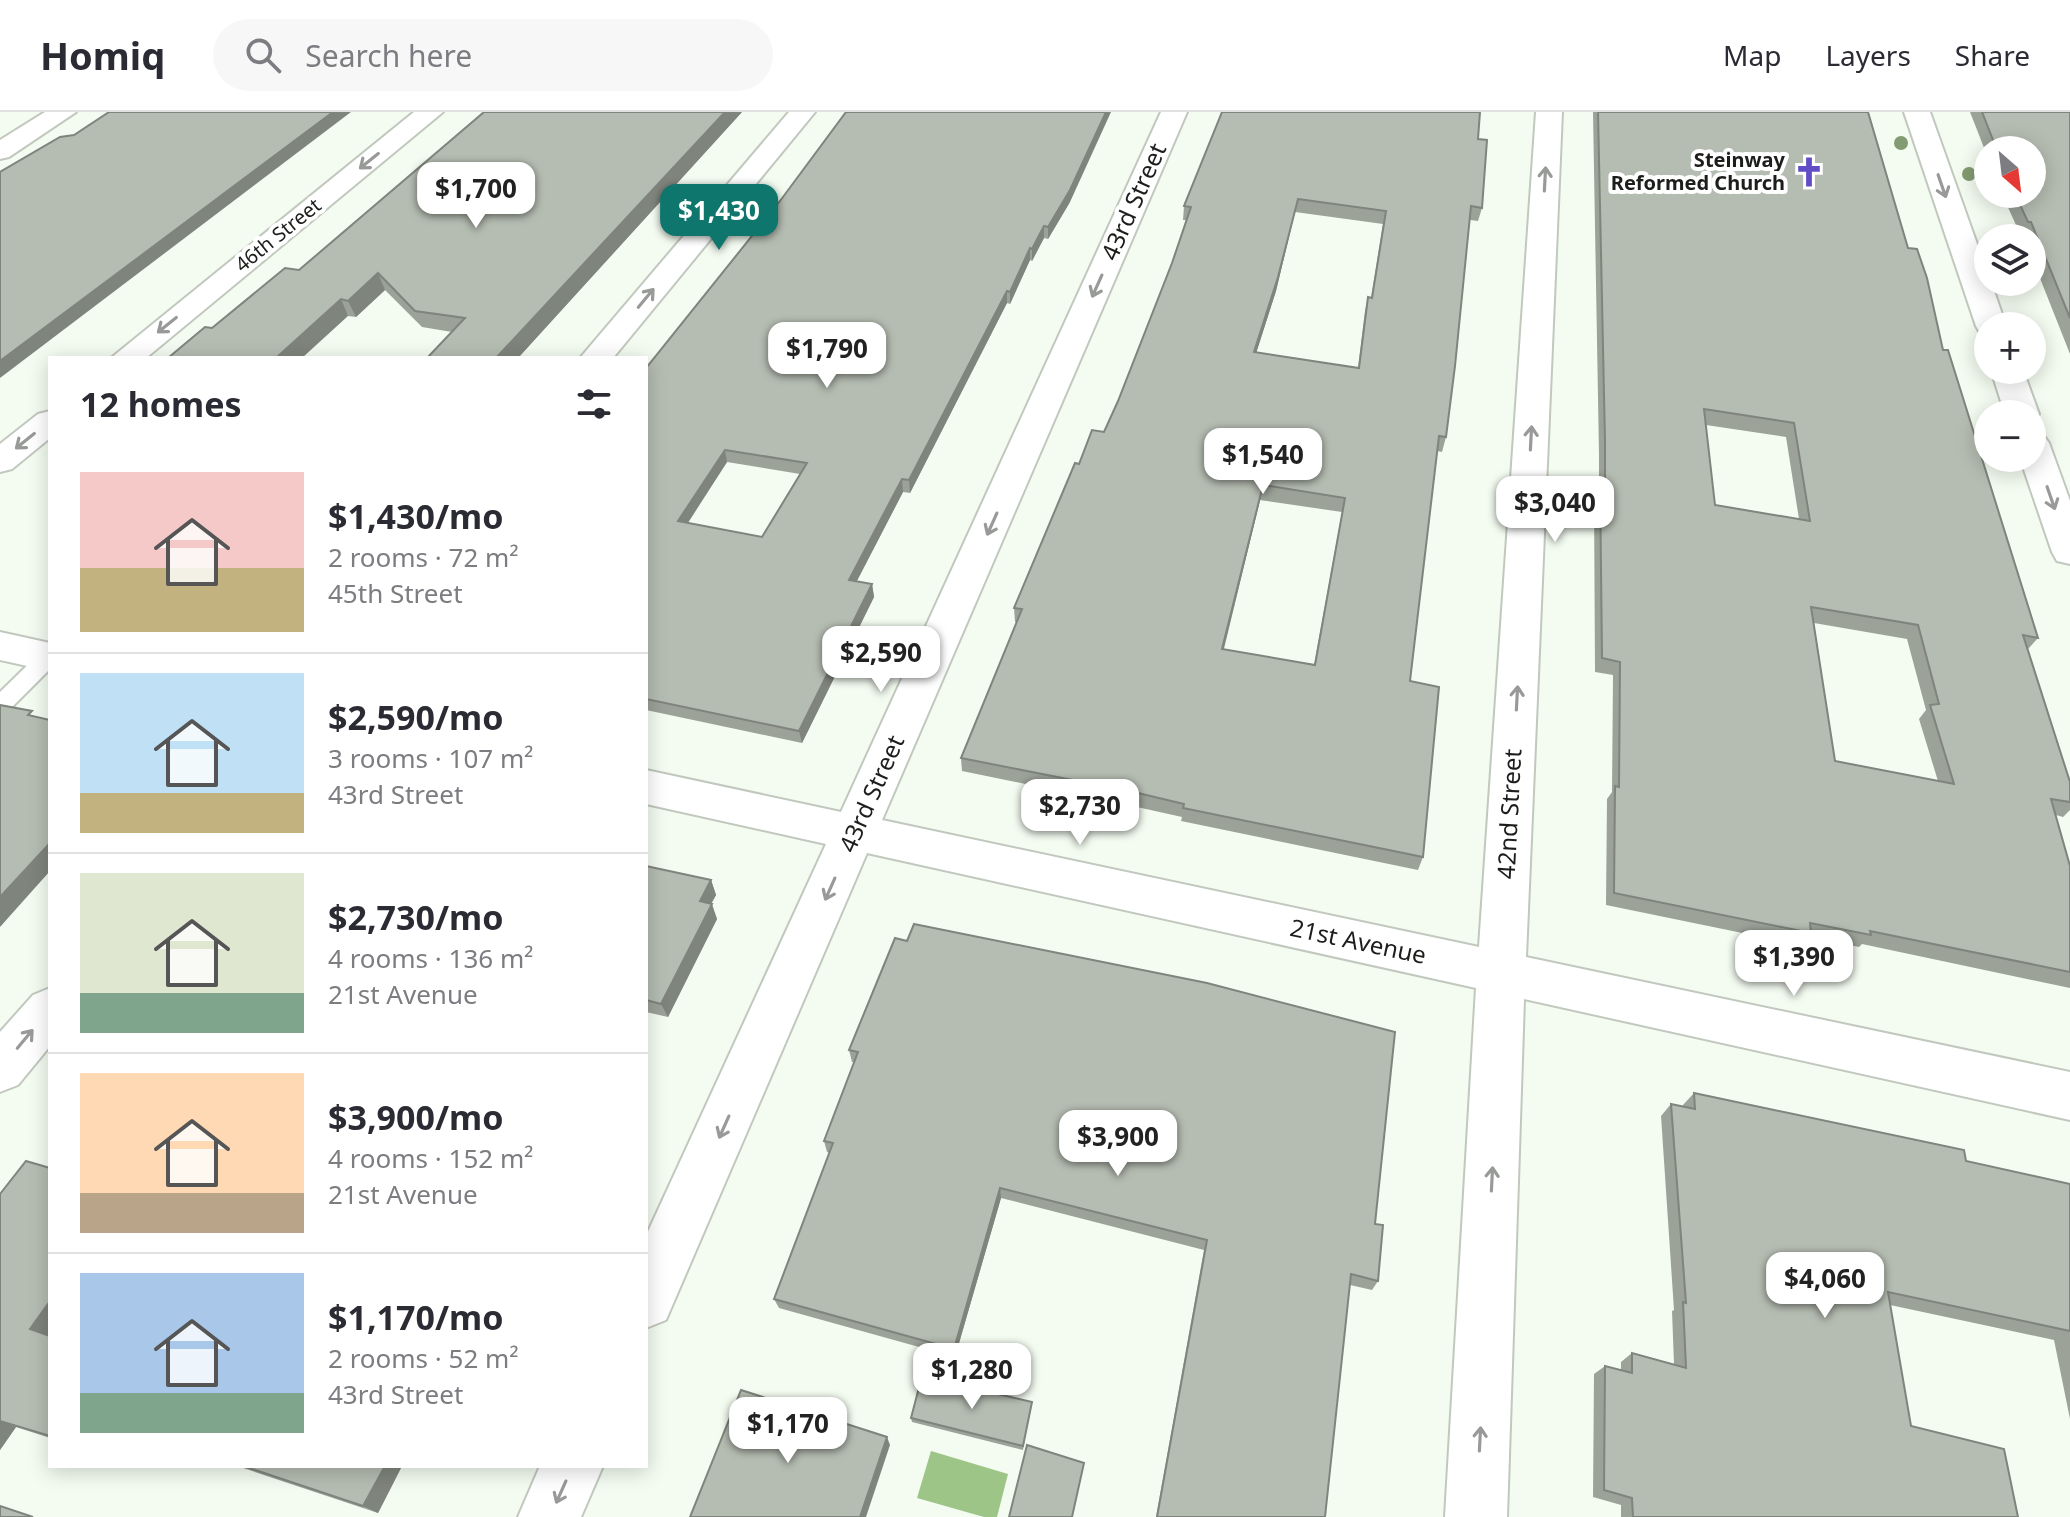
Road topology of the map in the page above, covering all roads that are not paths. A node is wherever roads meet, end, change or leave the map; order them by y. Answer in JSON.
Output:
{"nodes":[{"id":1,"x":63,"y":112,"type":"edge"},
{"id":2,"x":430,"y":112,"type":"edge"},
{"id":3,"x":802,"y":112,"type":"edge"},
{"id":4,"x":1174,"y":112,"type":"edge"},
{"id":5,"x":1549,"y":112,"type":"edge"},
{"id":6,"x":1917,"y":112,"type":"edge"},
{"id":7,"x":0,"y":151,"type":"edge"},
{"id":8,"x":1986,"y":312,"type":"edge"},
{"id":9,"x":129,"y":356,"type":"edge"},
{"id":10,"x":598,"y":356,"type":"edge"},
{"id":11,"x":48,"y":423,"type":"edge"},
{"id":12,"x":0,"y":461,"type":"edge"},
{"id":13,"x":2042,"y":472,"type":"edge"},
{"id":14,"x":2070,"y":552,"type":"edge"},
{"id":15,"x":0,"y":646,"type":"edge"},
{"id":16,"x":48,"y":657,"type":"edge"},
{"id":17,"x":48,"y":659,"type":"edge"},
{"id":18,"x":0,"y":705,"type":"edge"},
{"id":19,"x":648,"y":787,"type":"edge"},
{"id":20,"x":855,"y":834,"type":"junction"},
{"id":21,"x":1501,"y":972,"type":"junction"},
{"id":22,"x":48,"y":1012,"type":"edge"},
{"id":23,"x":0,"y":1069,"type":"edge"},
{"id":24,"x":2070,"y":1096,"type":"edge"},
{"id":25,"x":648,"y":1296,"type":"edge"},
{"id":26,"x":571,"y":1468,"type":"edge"},
{"id":27,"x":549,"y":1517,"type":"edge"},
{"id":28,"x":1476,"y":1517,"type":"edge"}],
"edges":[{"from":1,"to":7,"type":"street"},
{"from":2,"to":9,"type":"street","name":"46th Street","one_way":true},
{"from":10,"to":3,"type":"street","one_way":true},
{"from":4,"to":20,"type":"street","name":"43rd Street","one_way":true},
{"from":21,"to":5,"type":"street","name":"42nd Street","one_way":true},
{"from":6,"to":8,"type":"street","one_way":true},
{"from":11,"to":12,"type":"street","one_way":true},
{"from":13,"to":14,"type":"street","one_way":true},
{"from":15,"to":16,"type":"street"},
{"from":17,"to":18,"type":"lane"},
{"from":19,"to":20,"type":"street","name":"21st Avenue"},
{"from":20,"to":21,"type":"street","name":"21st Avenue"},
{"from":20,"to":25,"type":"street","name":"43rd Street","one_way":true},
{"from":21,"to":24,"type":"street","name":"21st Avenue"},
{"from":28,"to":21,"type":"street","name":"42nd Street","one_way":true},
{"from":23,"to":22,"type":"street","one_way":true},
{"from":26,"to":27,"type":"street","one_way":true}]}
